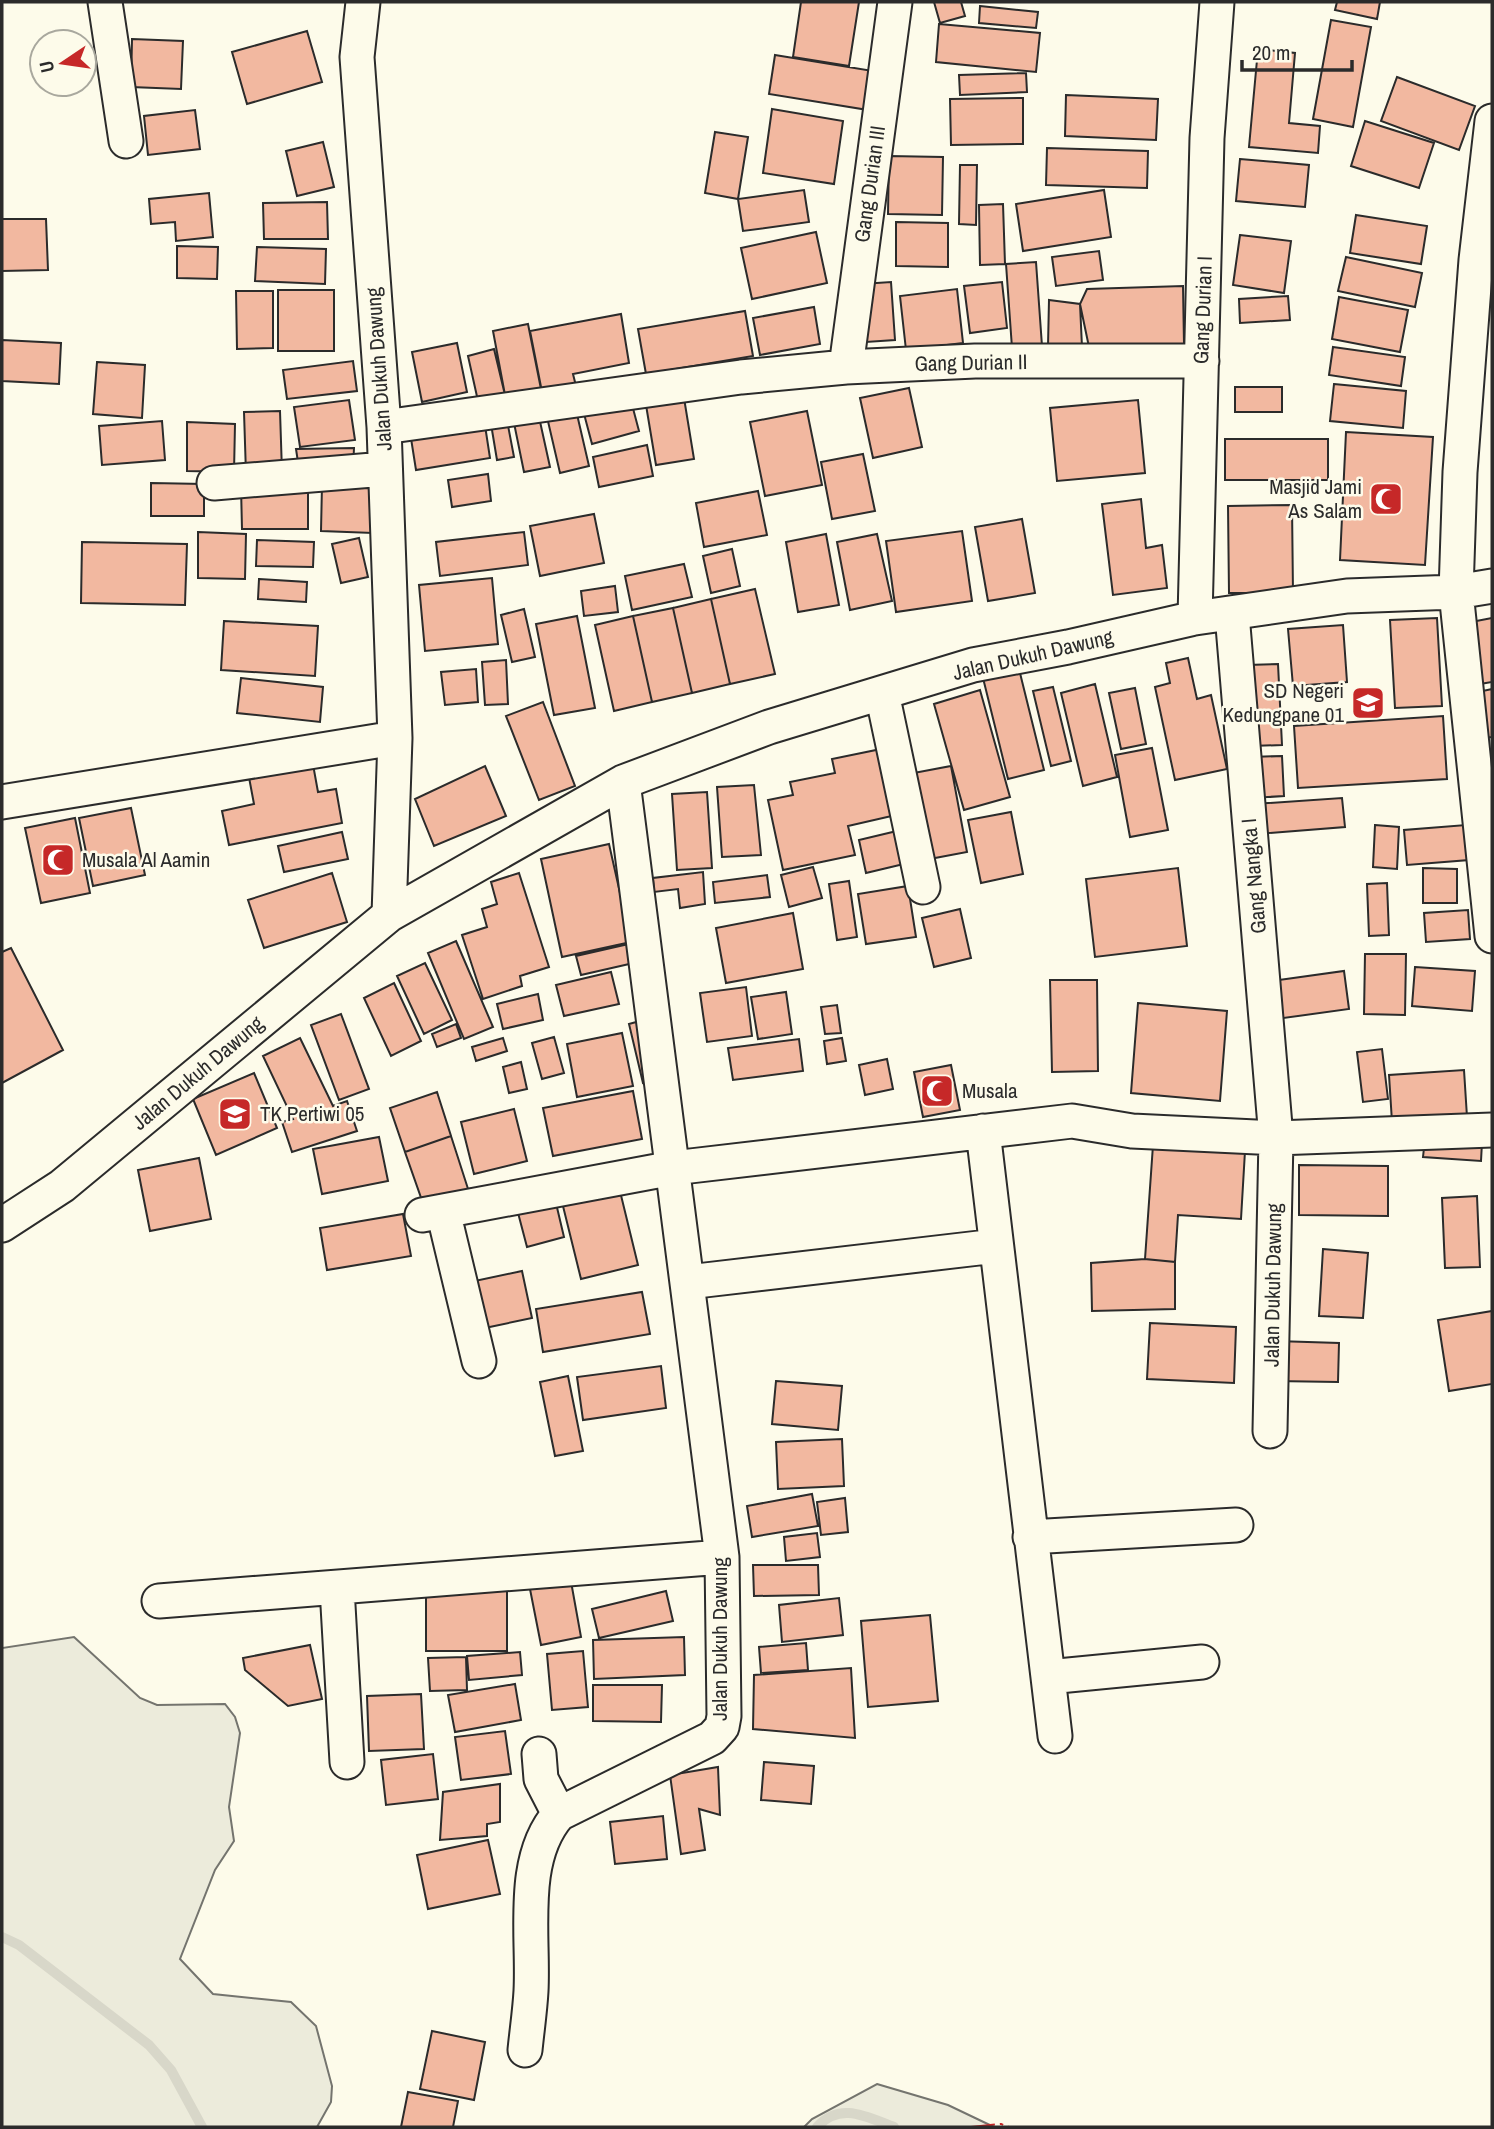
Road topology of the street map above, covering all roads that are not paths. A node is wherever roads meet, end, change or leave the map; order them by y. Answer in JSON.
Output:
{"nodes":[{"id":1,"x":105,"y":2,"type":"edge"},
{"id":2,"x":363,"y":2,"type":"edge"},
{"id":3,"x":895,"y":2,"type":"edge"},
{"id":4,"x":1217,"y":2,"type":"edge"},
{"id":5,"x":1492,"y":121,"type":"edge"},
{"id":6,"x":126,"y":141,"type":"dead end"},
{"id":7,"x":1202,"y":361,"type":"junction"},
{"id":8,"x":846,"y":367,"type":"junction"},
{"id":9,"x":384,"y":426,"type":"junction"},
{"id":10,"x":385,"y":469,"type":"junction"},
{"id":11,"x":214,"y":483,"type":"dead end"},
{"id":12,"x":1492,"y":586,"type":"edge"},
{"id":13,"x":1456,"y":592,"type":"junction"},
{"id":14,"x":1232,"y":614,"type":"junction"},
{"id":15,"x":1195,"y":618,"type":"junction"},
{"id":16,"x":882,"y":693,"type":"junction"},
{"id":17,"x":395,"y":738,"type":"junction"},
{"id":18,"x":624,"y":782,"type":"junction"},
{"id":19,"x":2,"y":802,"type":"edge"},
{"id":20,"x":1486,"y":824,"type":"edge"},
{"id":21,"x":923,"y":887,"type":"dead end"},
{"id":22,"x":389,"y":915,"type":"junction"},
{"id":23,"x":1492,"y":936,"type":"edge"},
{"id":24,"x":1492,"y":1130,"type":"edge"},
{"id":25,"x":983,"y":1131,"type":"junction"},
{"id":26,"x":1276,"y":1138,"type":"junction"},
{"id":27,"x":673,"y":1168,"type":"junction"},
{"id":28,"x":2,"y":1225,"type":"edge"},
{"id":29,"x":996,"y":1247,"type":"junction"},
{"id":30,"x":688,"y":1282,"type":"junction"},
{"id":31,"x":478,"y":1361,"type":"dead end"},
{"id":32,"x":1270,"y":1431,"type":"dead end"},
{"id":33,"x":1236,"y":1525,"type":"dead end"},
{"id":34,"x":1030,"y":1537,"type":"junction"},
{"id":35,"x":722,"y":1557,"type":"junction"},
{"id":36,"x":337,"y":1588,"type":"junction"},
{"id":37,"x":159,"y":1601,"type":"dead end"},
{"id":38,"x":1202,"y":1662,"type":"dead end"},
{"id":39,"x":1048,"y":1677,"type":"junction"},
{"id":40,"x":1055,"y":1736,"type":"dead end"},
{"id":41,"x":539,"y":1754,"type":"dead end"},
{"id":42,"x":347,"y":1762,"type":"dead end"},
{"id":43,"x":559,"y":1814,"type":"junction"},
{"id":44,"x":525,"y":2050,"type":"dead end"}],
"edges":[{"from":1,"to":6,"type":"street"},
{"from":2,"to":9,"type":"street","name":"Jalan Dukuh Dawung"},
{"from":3,"to":8,"type":"street","name":"Gang Durian III"},
{"from":4,"to":7,"type":"street","name":"Gang Durian I"},
{"from":5,"to":13,"type":"street"},
{"from":7,"to":8,"type":"street","name":"Gang Durian II"},
{"from":7,"to":15,"type":"street","name":"Gang Durian I"},
{"from":8,"to":9,"type":"street","name":"Gang Durian II"},
{"from":9,"to":10,"type":"street","name":"Jalan Dukuh Dawung"},
{"from":10,"to":11,"type":"street"},
{"from":10,"to":17,"type":"street","name":"Jalan Dukuh Dawung"},
{"from":12,"to":13,"type":"street","name":"Jalan Dukuh Dawung"},
{"from":13,"to":14,"type":"street","name":"Jalan Dukuh Dawung"},
{"from":13,"to":20,"type":"street"},
{"from":14,"to":15,"type":"street","name":"Jalan Dukuh Dawung"},
{"from":14,"to":26,"type":"street","name":"Gang Nangka I"},
{"from":15,"to":16,"type":"street","name":"Jalan Dukuh Dawung"},
{"from":16,"to":18,"type":"street","name":"Jalan Dukuh Dawung"},
{"from":16,"to":21,"type":"street"},
{"from":17,"to":19,"type":"street"},
{"from":17,"to":22,"type":"street","name":"Jalan Dukuh Dawung"},
{"from":18,"to":22,"type":"street","name":"Jalan Dukuh Dawung"},
{"from":18,"to":27,"type":"street","name":"Jalan Dukuh Dawung"},
{"from":20,"to":23,"type":"street"},
{"from":22,"to":28,"type":"street","name":"Jalan Dukuh Dawung"},
{"from":24,"to":26,"type":"street"},
{"from":25,"to":26,"type":"street"},
{"from":25,"to":27,"type":"street"},
{"from":25,"to":29,"type":"street"},
{"from":26,"to":32,"type":"street","name":"Jalan Dukuh Dawung"},
{"from":27,"to":30,"type":"street","name":"Jalan Dukuh Dawung"},
{"from":27,"to":31,"type":"street"},
{"from":29,"to":30,"type":"street"},
{"from":29,"to":34,"type":"street"},
{"from":30,"to":35,"type":"street","name":"Jalan Dukuh Dawung"},
{"from":33,"to":34,"type":"street"},
{"from":34,"to":39,"type":"street"},
{"from":35,"to":36,"type":"street"},
{"from":35,"to":43,"type":"street","name":"Jalan Dukuh Dawung"},
{"from":36,"to":37,"type":"street"},
{"from":36,"to":42,"type":"street"},
{"from":38,"to":39,"type":"street"},
{"from":39,"to":40,"type":"street"},
{"from":41,"to":43,"type":"street"},
{"from":43,"to":44,"type":"street"}]}
